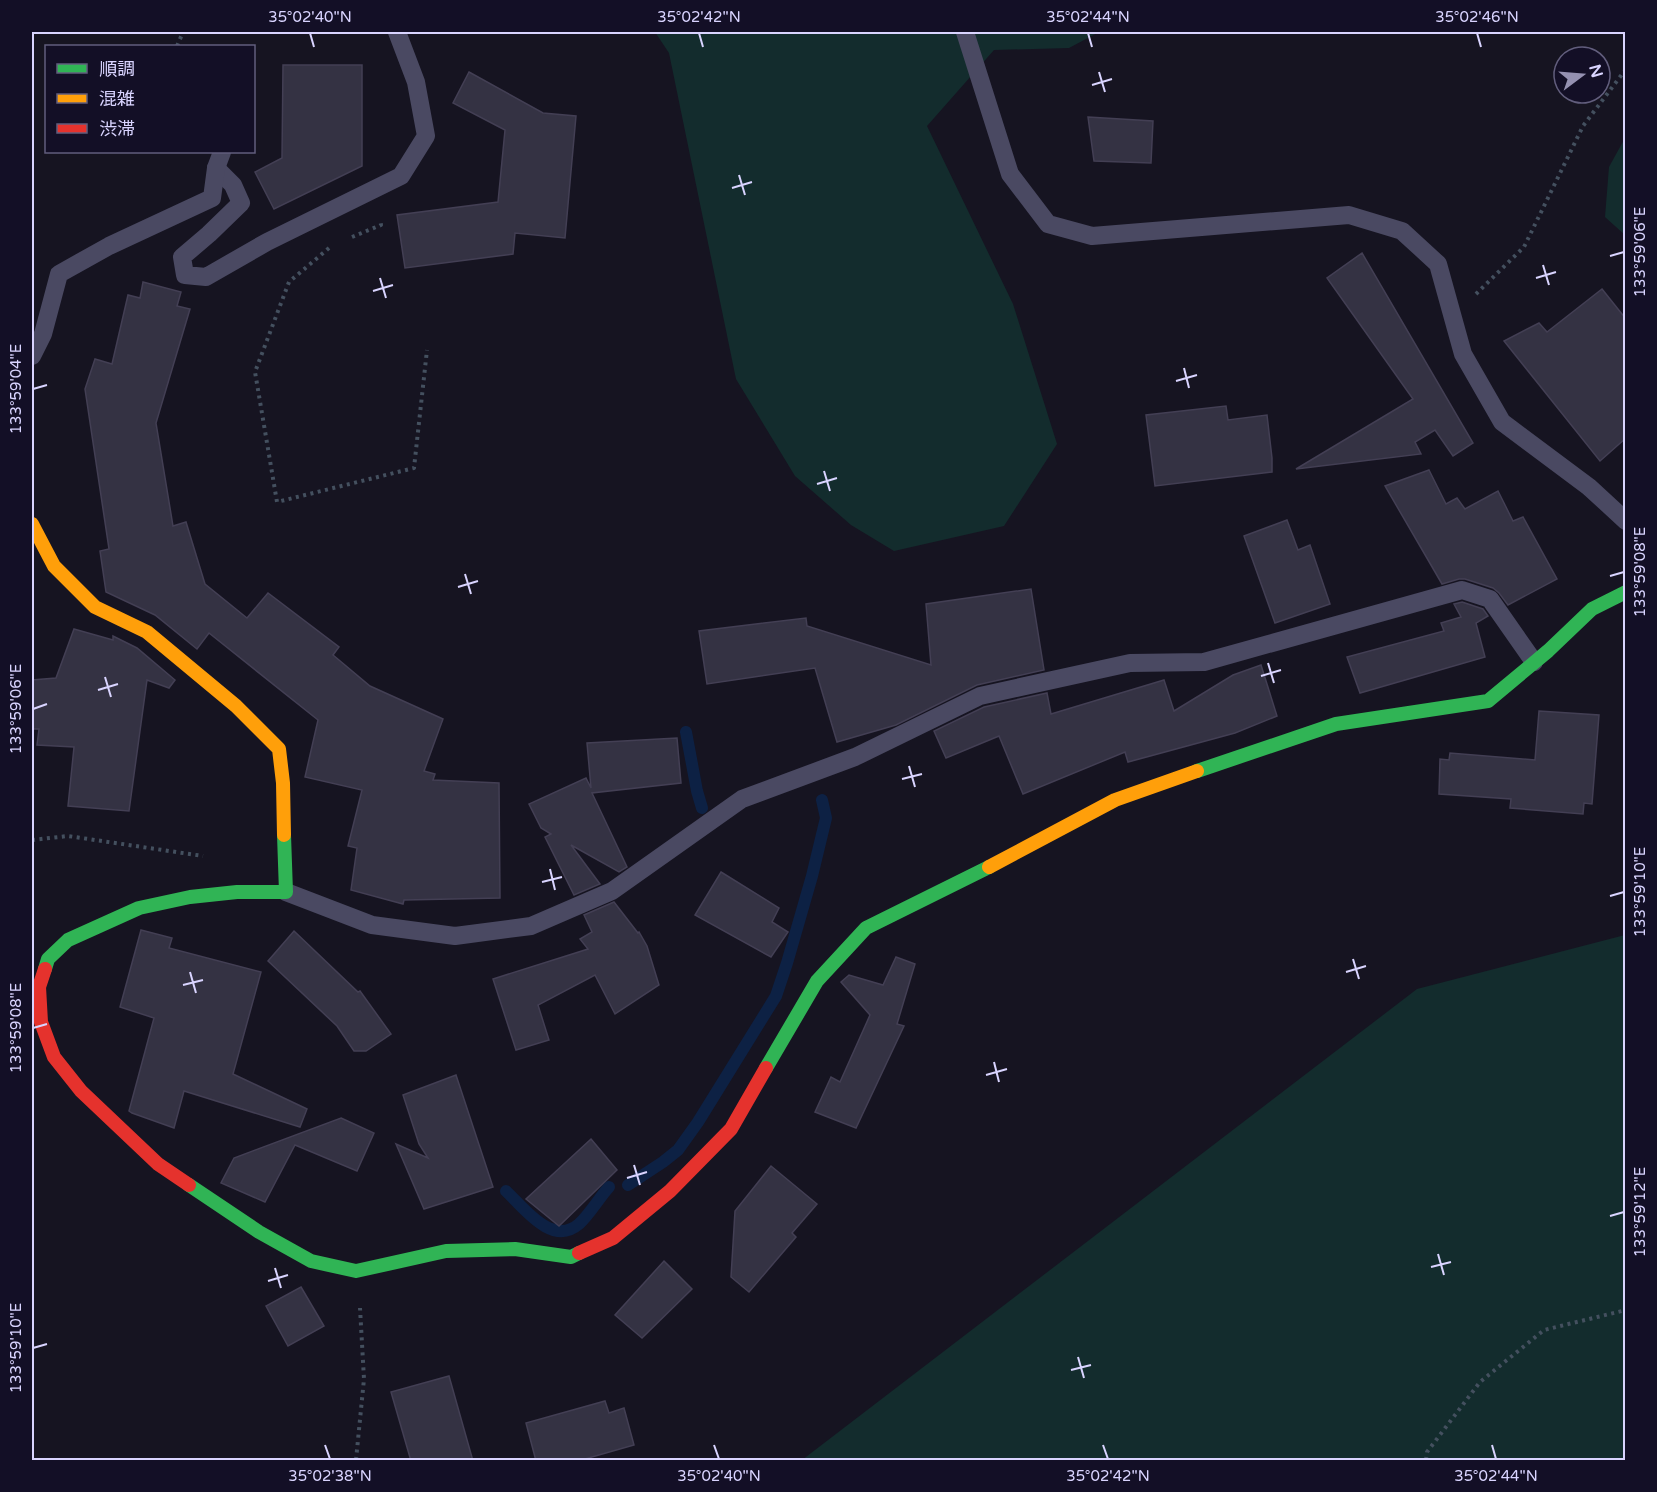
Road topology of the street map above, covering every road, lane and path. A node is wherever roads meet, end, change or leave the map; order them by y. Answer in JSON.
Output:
{"nodes":[{"id":1,"x":398,"y":32,"type":"edge"},
{"id":2,"x":965,"y":32,"type":"edge"},
{"id":3,"x":1626,"y":69,"type":"edge"},
{"id":4,"x":219,"y":160,"type":"edge"},
{"id":5,"x":374,"y":189,"type":"junction"},
{"id":6,"x":351,"y":237,"type":"dead end"},
{"id":7,"x":331,"y":246,"type":"dead end"},
{"id":8,"x":1450,"y":310,"type":"junction"},
{"id":9,"x":428,"y":350,"type":"dead end"},
{"id":10,"x":32,"y":356,"type":"edge"},
{"id":11,"x":1626,"y":521,"type":"edge"},
{"id":12,"x":32,"y":524,"type":"edge"},
{"id":13,"x":1626,"y":592,"type":"edge"},
{"id":14,"x":1534,"y":662,"type":"junction"},
{"id":15,"x":32,"y":840,"type":"edge"},
{"id":16,"x":207,"y":856,"type":"dead end"},
{"id":17,"x":286,"y":892,"type":"junction"},
{"id":18,"x":356,"y":1271,"type":"junction"},
{"id":19,"x":1626,"y":1310,"type":"edge"},
{"id":20,"x":356,"y":1461,"type":"edge"},
{"id":21,"x":1426,"y":1461,"type":"edge"}],
"edges":[{"from":1,"to":5,"type":"lane"},
{"from":2,"to":8,"type":"lane"},
{"from":3,"to":8,"type":"path"},
{"from":4,"to":5,"type":"lane"},
{"from":4,"to":10,"type":"lane"},
{"from":5,"to":6,"type":"path"},
{"from":7,"to":9,"type":"path"},
{"from":8,"to":11,"type":"lane"},
{"from":12,"to":17,"type":"street"},
{"from":13,"to":14,"type":"street"},
{"from":14,"to":17,"type":"lane"},
{"from":14,"to":18,"type":"street"},
{"from":15,"to":16,"type":"path"},
{"from":17,"to":18,"type":"street"},
{"from":18,"to":20,"type":"path"},
{"from":19,"to":21,"type":"path"}]}
